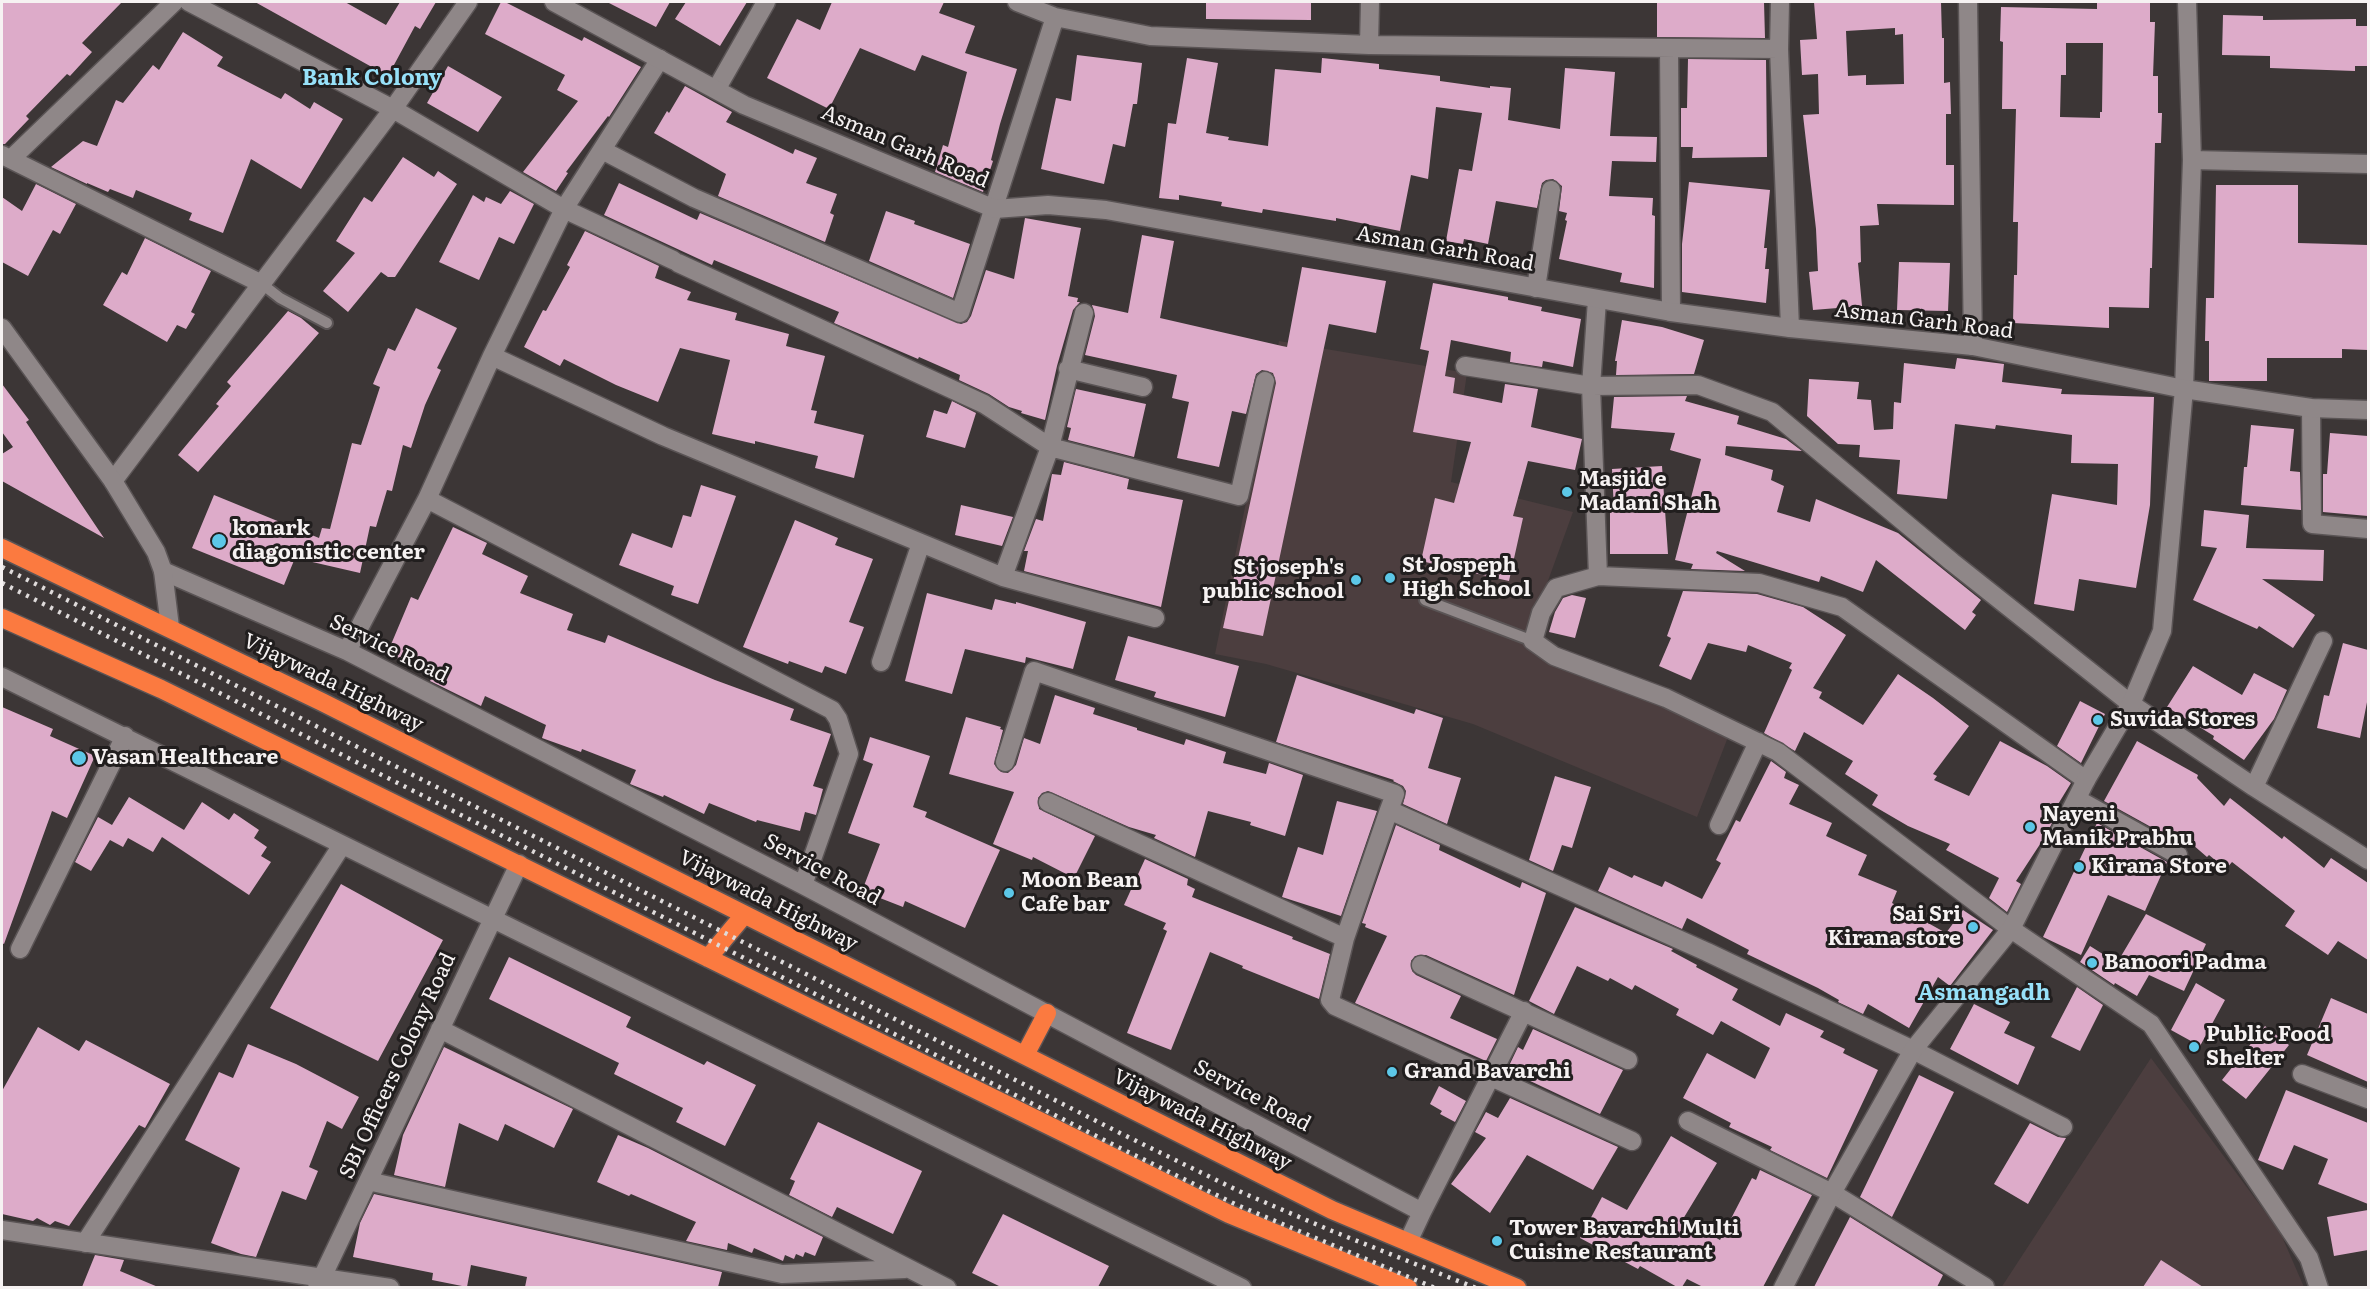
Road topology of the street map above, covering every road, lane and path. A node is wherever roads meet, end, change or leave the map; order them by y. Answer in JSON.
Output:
{"nodes":[{"id":1,"x":174,"y":2,"type":"edge"},
{"id":2,"x":189,"y":2,"type":"edge"},
{"id":3,"x":468,"y":2,"type":"edge"},
{"id":4,"x":554,"y":2,"type":"edge"},
{"id":5,"x":766,"y":2,"type":"edge"},
{"id":6,"x":1017,"y":2,"type":"edge"},
{"id":7,"x":1370,"y":2,"type":"edge"},
{"id":8,"x":1780,"y":2,"type":"edge"},
{"id":9,"x":1968,"y":2,"type":"edge"},
{"id":10,"x":2187,"y":2,"type":"edge"},
{"id":11,"x":1055,"y":16,"type":"junction"},
{"id":12,"x":1369,"y":45,"type":"junction"},
{"id":13,"x":1669,"y":49,"type":"junction"},
{"id":14,"x":1779,"y":49,"type":"junction"},
{"id":15,"x":660,"y":59,"type":"junction"},
{"id":16,"x":717,"y":88,"type":"junction"},
{"id":17,"x":393,"y":109,"type":"junction"},
{"id":18,"x":602,"y":150,"type":"junction"},
{"id":19,"x":7,"y":156,"type":"edge"},
{"id":20,"x":2192,"y":160,"type":"junction"},
{"id":21,"x":2368,"y":164,"type":"edge"},
{"id":22,"x":1551,"y":190,"type":"dead end"},
{"id":23,"x":564,"y":209,"type":"junction"},
{"id":24,"x":995,"y":209,"type":"junction"},
{"id":25,"x":262,"y":284,"type":"junction"},
{"id":26,"x":1536,"y":288,"type":"junction"},
{"id":27,"x":1597,"y":300,"type":"junction"},
{"id":28,"x":1671,"y":312,"type":"junction"},
{"id":29,"x":1084,"y":313,"type":"dead end"},
{"id":30,"x":327,"y":324,"type":"dead end"},
{"id":31,"x":2,"y":328,"type":"edge"},
{"id":32,"x":1790,"y":328,"type":"junction"},
{"id":33,"x":1973,"y":346,"type":"junction"},
{"id":34,"x":492,"y":356,"type":"junction"},
{"id":35,"x":1465,"y":366,"type":"dead end"},
{"id":36,"x":1068,"y":369,"type":"junction"},
{"id":37,"x":1265,"y":381,"type":"dead end"},
{"id":38,"x":1592,"y":386,"type":"junction"},
{"id":39,"x":1143,"y":387,"type":"dead end"},
{"id":40,"x":2184,"y":389,"type":"junction"},
{"id":41,"x":2311,"y":408,"type":"junction"},
{"id":42,"x":2368,"y":411,"type":"edge"},
{"id":43,"x":1050,"y":447,"type":"junction"},
{"id":44,"x":113,"y":481,"type":"junction"},
{"id":45,"x":427,"y":499,"type":"junction"},
{"id":46,"x":2368,"y":529,"type":"edge"},
{"id":47,"x":921,"y":543,"type":"junction"},
{"id":48,"x":2,"y":548,"type":"edge"},
{"id":49,"x":163,"y":571,"type":"junction"},
{"id":50,"x":1598,"y":576,"type":"junction"},
{"id":51,"x":1003,"y":577,"type":"junction"},
{"id":52,"x":1425,"y":600,"type":"dead end"},
{"id":53,"x":2,"y":618,"type":"edge"},
{"id":54,"x":1155,"y":618,"type":"dead end"},
{"id":55,"x":170,"y":627,"type":"junction"},
{"id":56,"x":1533,"y":640,"type":"junction"},
{"id":57,"x":2323,"y":641,"type":"dead end"},
{"id":58,"x":347,"y":651,"type":"junction"},
{"id":59,"x":881,"y":662,"type":"dead end"},
{"id":60,"x":2,"y":677,"type":"edge"},
{"id":61,"x":2131,"y":704,"type":"junction"},
{"id":62,"x":125,"y":736,"type":"junction"},
{"id":63,"x":1758,"y":742,"type":"junction"},
{"id":64,"x":1005,"y":762,"type":"dead end"},
{"id":65,"x":2086,"y":780,"type":"junction"},
{"id":66,"x":2254,"y":787,"type":"junction"},
{"id":67,"x":2077,"y":799,"type":"junction"},
{"id":68,"x":1048,"y":802,"type":"dead end"},
{"id":69,"x":1389,"y":810,"type":"junction"},
{"id":70,"x":1719,"y":825,"type":"dead end"},
{"id":71,"x":342,"y":845,"type":"junction"},
{"id":72,"x":2178,"y":855,"type":"dead end"},
{"id":73,"x":2368,"y":860,"type":"edge"},
{"id":74,"x":519,"y":864,"type":"junction"},
{"id":75,"x":803,"y":885,"type":"junction"},
{"id":76,"x":744,"y":915,"type":"junction"},
{"id":77,"x":493,"y":919,"type":"junction"},
{"id":78,"x":2011,"y":928,"type":"junction"},
{"id":79,"x":1345,"y":938,"type":"junction"},
{"id":80,"x":20,"y":949,"type":"dead end"},
{"id":81,"x":708,"y":958,"type":"junction"},
{"id":82,"x":1421,"y":965,"type":"dead end"},
{"id":83,"x":1524,"y":1011,"type":"junction"},
{"id":84,"x":1047,"y":1013,"type":"junction"},
{"id":85,"x":440,"y":1029,"type":"junction"},
{"id":86,"x":1913,"y":1050,"type":"junction"},
{"id":87,"x":1025,"y":1055,"type":"junction"},
{"id":88,"x":1629,"y":1060,"type":"dead end"},
{"id":89,"x":2302,"y":1074,"type":"dead end"},
{"id":90,"x":1491,"y":1075,"type":"junction"},
{"id":91,"x":2368,"y":1099,"type":"edge"},
{"id":92,"x":1688,"y":1121,"type":"dead end"},
{"id":93,"x":2062,"y":1127,"type":"dead end"},
{"id":94,"x":1632,"y":1141,"type":"dead end"},
{"id":95,"x":368,"y":1181,"type":"junction"},
{"id":96,"x":1832,"y":1193,"type":"junction"},
{"id":97,"x":1422,"y":1212,"type":"junction"},
{"id":98,"x":2,"y":1230,"type":"edge"},
{"id":99,"x":1408,"y":1242,"type":"junction"},
{"id":100,"x":85,"y":1243,"type":"junction"},
{"id":101,"x":907,"y":1268,"type":"junction"},
{"id":102,"x":319,"y":1283,"type":"edge"},
{"id":103,"x":1403,"y":1286,"type":"edge"},
{"id":104,"x":390,"y":1287,"type":"edge"},
{"id":105,"x":947,"y":1287,"type":"edge"},
{"id":106,"x":1242,"y":1287,"type":"edge"},
{"id":107,"x":1517,"y":1287,"type":"edge"},
{"id":108,"x":1783,"y":1287,"type":"edge"},
{"id":109,"x":1985,"y":1287,"type":"edge"},
{"id":110,"x":2319,"y":1287,"type":"edge"}],
"edges":[{"from":1,"to":19,"type":"street"},
{"from":2,"to":17,"type":"street"},
{"from":3,"to":17,"type":"street"},
{"from":4,"to":15,"type":"street","name":"Asman Garh Road"},
{"from":5,"to":16,"type":"street"},
{"from":6,"to":11,"type":"street"},
{"from":7,"to":12,"type":"street"},
{"from":8,"to":14,"type":"street"},
{"from":9,"to":33,"type":"street"},
{"from":10,"to":20,"type":"street"},
{"from":11,"to":12,"type":"street"},
{"from":11,"to":24,"type":"street"},
{"from":12,"to":13,"type":"street"},
{"from":13,"to":14,"type":"street"},
{"from":13,"to":28,"type":"street"},
{"from":14,"to":32,"type":"street"},
{"from":15,"to":16,"type":"street","name":"Asman Garh Road"},
{"from":15,"to":18,"type":"street"},
{"from":16,"to":24,"type":"street","name":"Asman Garh Road"},
{"from":17,"to":23,"type":"street"},
{"from":17,"to":25,"type":"street"},
{"from":18,"to":23,"type":"street"},
{"from":18,"to":24,"type":"street"},
{"from":19,"to":25,"type":"street"},
{"from":20,"to":21,"type":"street"},
{"from":20,"to":40,"type":"street"},
{"from":22,"to":26,"type":"street"},
{"from":23,"to":34,"type":"street"},
{"from":23,"to":43,"type":"street"},
{"from":24,"to":26,"type":"street","name":"Asman Garh Road"},
{"from":25,"to":30,"type":"lane"},
{"from":25,"to":44,"type":"street"},
{"from":26,"to":27,"type":"street","name":"Asman Garh Road"},
{"from":27,"to":28,"type":"street","name":"Asman Garh Road"},
{"from":27,"to":38,"type":"street"},
{"from":28,"to":32,"type":"street","name":"Asman Garh Road"},
{"from":29,"to":36,"type":"street"},
{"from":31,"to":44,"type":"street"},
{"from":32,"to":33,"type":"street","name":"Asman Garh Road"},
{"from":33,"to":40,"type":"street","name":"Asman Garh Road"},
{"from":34,"to":45,"type":"street"},
{"from":34,"to":47,"type":"street"},
{"from":35,"to":38,"type":"street"},
{"from":36,"to":39,"type":"street"},
{"from":36,"to":43,"type":"street"},
{"from":37,"to":43,"type":"street"},
{"from":38,"to":50,"type":"street"},
{"from":38,"to":61,"type":"street"},
{"from":40,"to":41,"type":"street","name":"Asman Garh Road"},
{"from":40,"to":61,"type":"street"},
{"from":41,"to":42,"type":"street","name":"Asman Garh Road"},
{"from":41,"to":46,"type":"street"},
{"from":43,"to":51,"type":"street"},
{"from":44,"to":49,"type":"street"},
{"from":45,"to":58,"type":"street"},
{"from":45,"to":75,"type":"street"},
{"from":47,"to":51,"type":"street"},
{"from":47,"to":59,"type":"street"},
{"from":48,"to":55,"type":"highway","name":"Vijaywada Highway"},
{"from":49,"to":55,"type":"street"},
{"from":49,"to":58,"type":"street","name":"Service Road"},
{"from":50,"to":56,"type":"street"},
{"from":50,"to":65,"type":"street"},
{"from":51,"to":54,"type":"street"},
{"from":52,"to":56,"type":"lane"},
{"from":53,"to":74,"type":"highway"},
{"from":55,"to":76,"type":"highway","name":"Vijaywada Highway"},
{"from":56,"to":63,"type":"street"},
{"from":57,"to":66,"type":"street"},
{"from":58,"to":75,"type":"street","name":"Service Road"},
{"from":60,"to":62,"type":"street"},
{"from":61,"to":65,"type":"street"},
{"from":61,"to":66,"type":"street"},
{"from":62,"to":71,"type":"street"},
{"from":62,"to":80,"type":"street"},
{"from":63,"to":70,"type":"street"},
{"from":63,"to":78,"type":"street"},
{"from":64,"to":69,"type":"street"},
{"from":65,"to":67,"type":"street"},
{"from":66,"to":73,"type":"street"},
{"from":67,"to":72,"type":"street"},
{"from":67,"to":78,"type":"street"},
{"from":68,"to":79,"type":"street"},
{"from":69,"to":79,"type":"street"},
{"from":69,"to":86,"type":"street"},
{"from":71,"to":77,"type":"street"},
{"from":71,"to":100,"type":"street"},
{"from":74,"to":77,"type":"street","name":"SBI Officers Colony Road"},
{"from":74,"to":81,"type":"highway"},
{"from":75,"to":84,"type":"street","name":"Service Road"},
{"from":76,"to":81,"type":"highway"},
{"from":76,"to":87,"type":"highway","name":"Vijaywada Highway"},
{"from":77,"to":85,"type":"street","name":"SBI Officers Colony Road"},
{"from":77,"to":106,"type":"street"},
{"from":78,"to":86,"type":"street"},
{"from":78,"to":110,"type":"street"},
{"from":79,"to":90,"type":"street"},
{"from":81,"to":103,"type":"highway"},
{"from":82,"to":83,"type":"street"},
{"from":83,"to":88,"type":"street"},
{"from":83,"to":90,"type":"street"},
{"from":84,"to":87,"type":"highway"},
{"from":84,"to":97,"type":"street","name":"Service Road"},
{"from":85,"to":95,"type":"street","name":"SBI Officers Colony Road"},
{"from":85,"to":101,"type":"street"},
{"from":86,"to":93,"type":"street"},
{"from":86,"to":96,"type":"street"},
{"from":87,"to":99,"type":"highway","name":"Vijaywada Highway"},
{"from":89,"to":91,"type":"street"},
{"from":90,"to":94,"type":"street"},
{"from":90,"to":97,"type":"street"},
{"from":92,"to":96,"type":"street"},
{"from":95,"to":101,"type":"street"},
{"from":95,"to":102,"type":"street","name":"SBI Officers Colony Road"},
{"from":96,"to":108,"type":"street"},
{"from":96,"to":109,"type":"street"},
{"from":97,"to":99,"type":"street"},
{"from":98,"to":100,"type":"street"},
{"from":99,"to":107,"type":"highway","name":"Vijaywada Highway"},
{"from":100,"to":102,"type":"street"},
{"from":101,"to":105,"type":"street"},
{"from":102,"to":104,"type":"street"}]}
